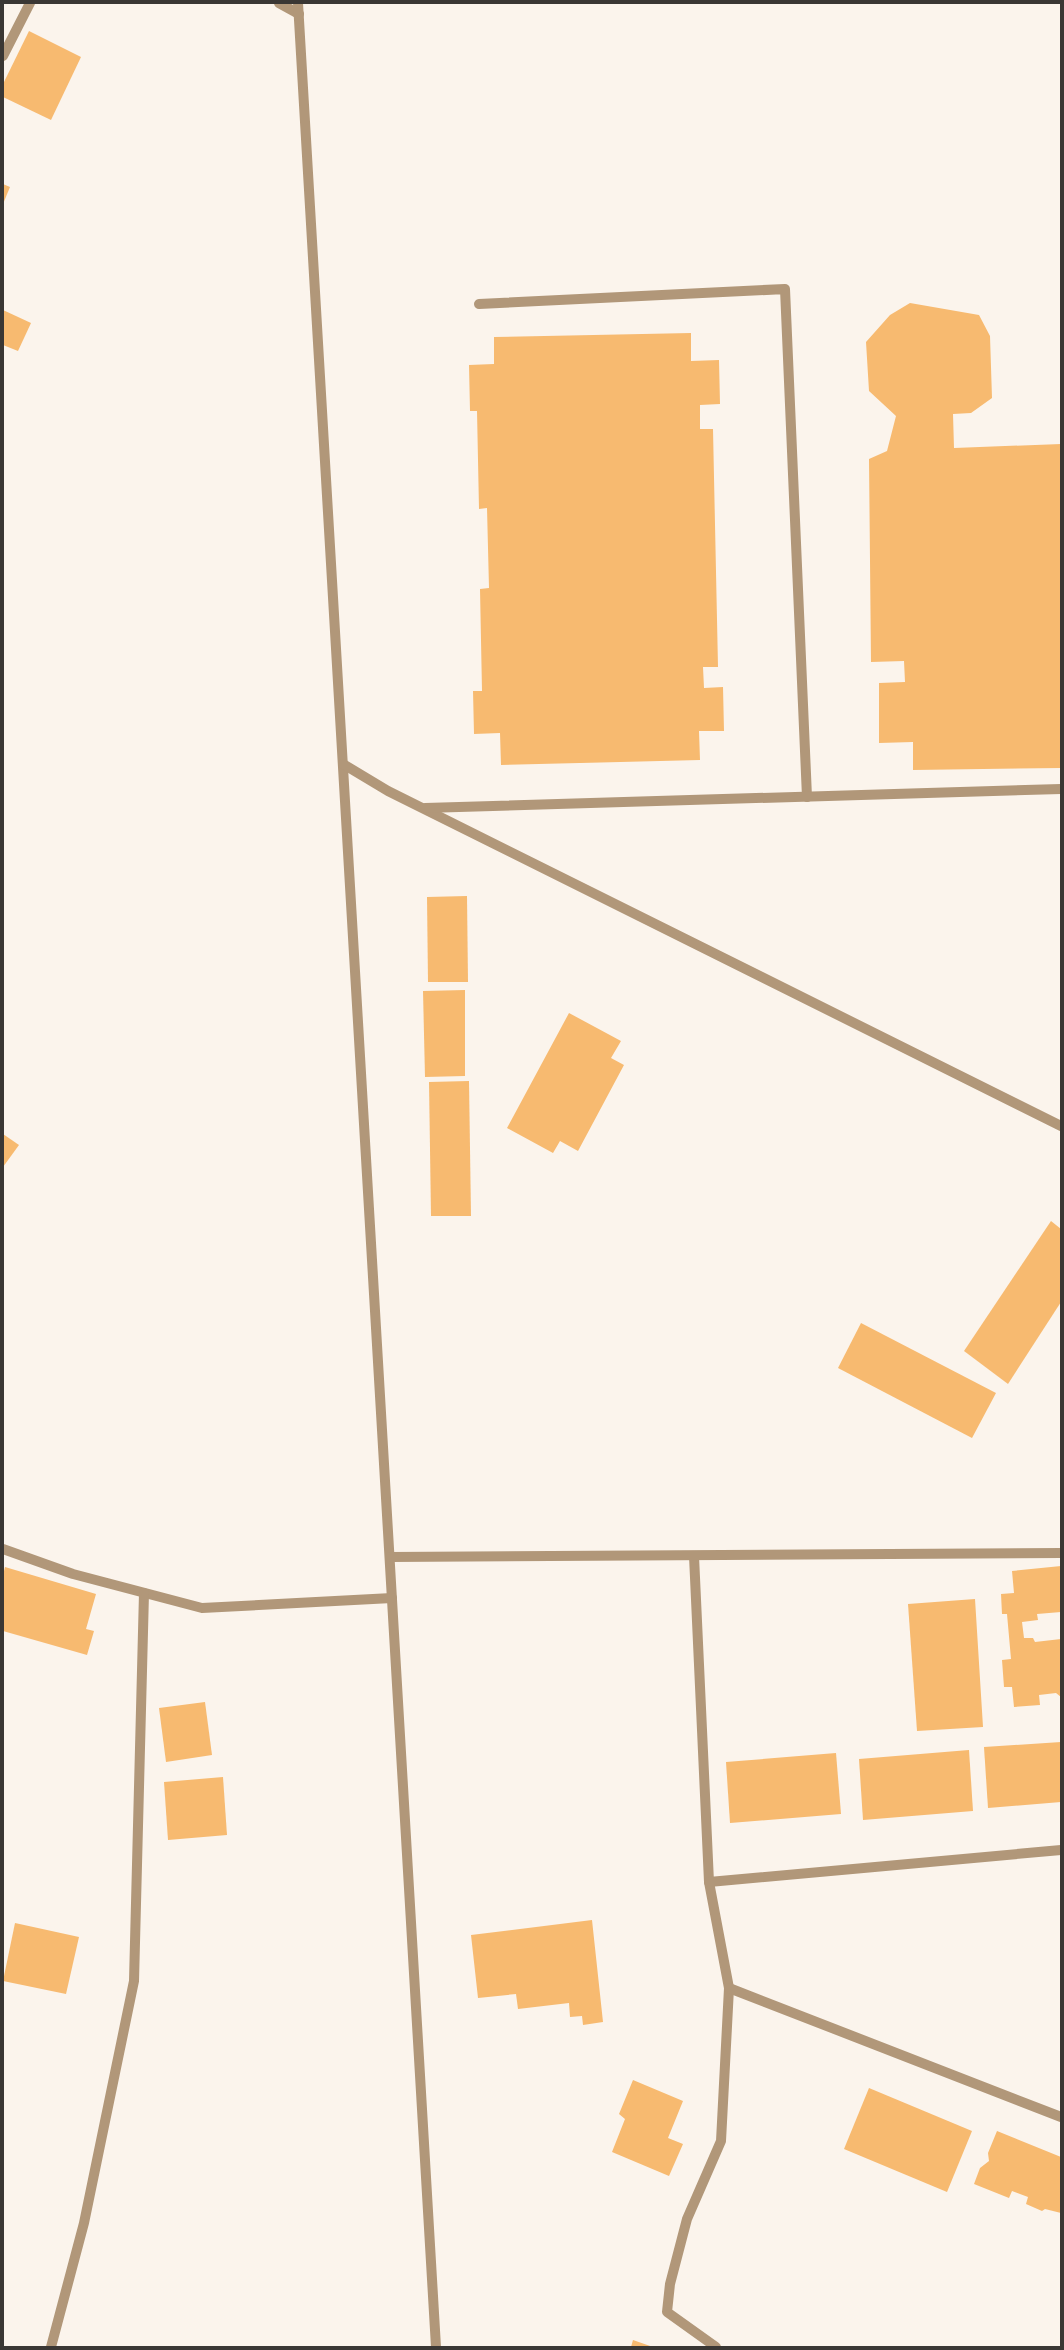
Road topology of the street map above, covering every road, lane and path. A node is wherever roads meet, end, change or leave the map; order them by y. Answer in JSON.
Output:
{"nodes":[{"id":1,"x":30,"y":3,"type":"edge"},
{"id":2,"x":279,"y":3,"type":"edge"},
{"id":3,"x":298,"y":3,"type":"edge"},
{"id":4,"x":299,"y":14,"type":"junction"},
{"id":5,"x":3,"y":56,"type":"edge"},
{"id":6,"x":478,"y":304,"type":"dead end"},
{"id":7,"x":344,"y":764,"type":"junction"},
{"id":8,"x":1061,"y":789,"type":"edge"},
{"id":9,"x":806,"y":797,"type":"junction"},
{"id":10,"x":423,"y":808,"type":"junction"},
{"id":11,"x":1061,"y":1126,"type":"edge"},
{"id":12,"x":3,"y":1549,"type":"edge"},
{"id":13,"x":1061,"y":1553,"type":"edge"},
{"id":14,"x":694,"y":1556,"type":"junction"},
{"id":15,"x":390,"y":1557,"type":"junction"},
{"id":16,"x":144,"y":1593,"type":"junction"},
{"id":17,"x":392,"y":1598,"type":"junction"},
{"id":18,"x":1061,"y":1850,"type":"edge"},
{"id":19,"x":709,"y":1882,"type":"junction"},
{"id":20,"x":729,"y":1988,"type":"junction"},
{"id":21,"x":1061,"y":2117,"type":"edge"},
{"id":22,"x":51,"y":2347,"type":"edge"},
{"id":23,"x":436,"y":2347,"type":"edge"},
{"id":24,"x":716,"y":2347,"type":"edge"}],
"edges":[{"from":1,"to":5,"type":"street"},
{"from":2,"to":4,"type":"street"},
{"from":3,"to":4,"type":"street"},
{"from":4,"to":7,"type":"street"},
{"from":6,"to":9,"type":"street"},
{"from":7,"to":10,"type":"street"},
{"from":7,"to":15,"type":"street"},
{"from":8,"to":9,"type":"street"},
{"from":9,"to":10,"type":"street"},
{"from":10,"to":11,"type":"street"},
{"from":12,"to":16,"type":"street"},
{"from":13,"to":14,"type":"street"},
{"from":14,"to":15,"type":"street"},
{"from":14,"to":19,"type":"street"},
{"from":15,"to":17,"type":"street"},
{"from":16,"to":17,"type":"street"},
{"from":16,"to":22,"type":"street"},
{"from":17,"to":23,"type":"street"},
{"from":18,"to":19,"type":"street"},
{"from":19,"to":20,"type":"street"},
{"from":20,"to":21,"type":"street"},
{"from":20,"to":24,"type":"street"}]}
